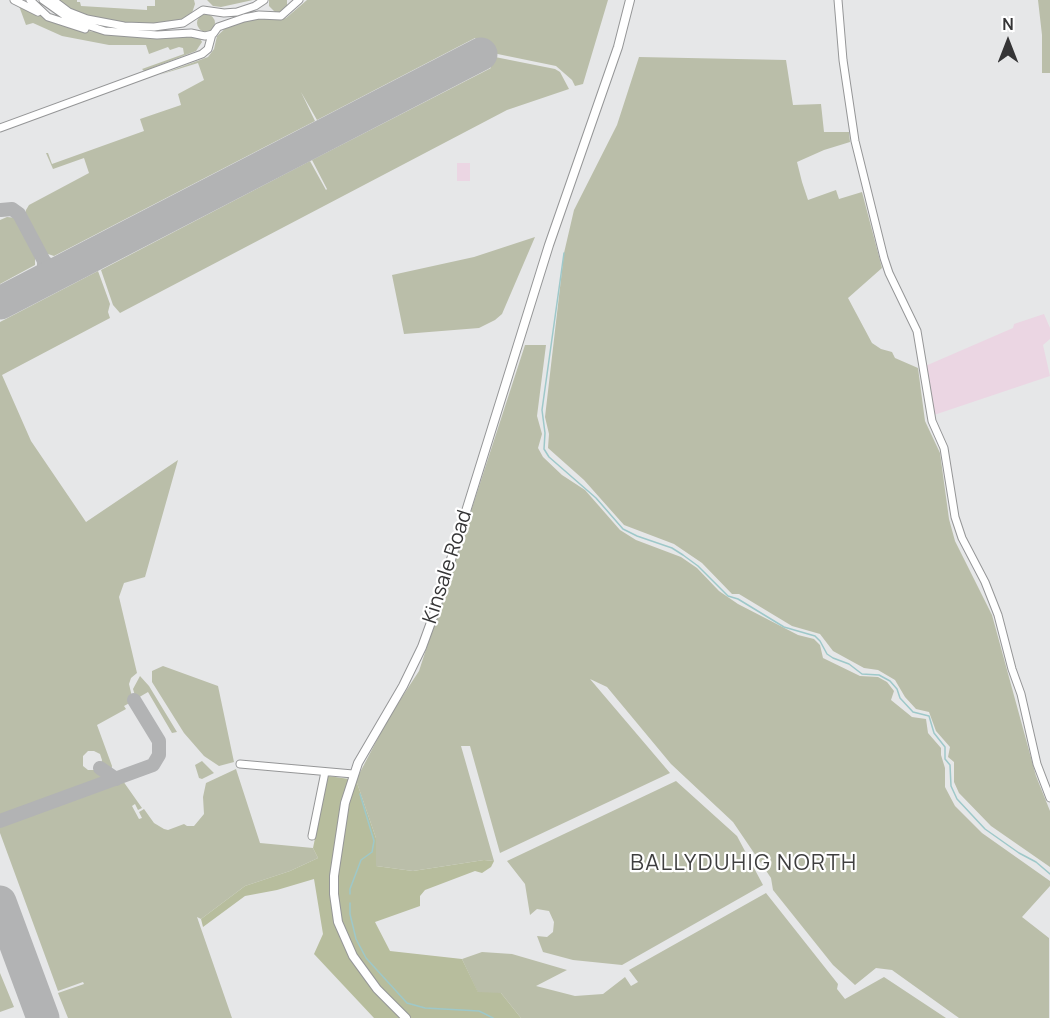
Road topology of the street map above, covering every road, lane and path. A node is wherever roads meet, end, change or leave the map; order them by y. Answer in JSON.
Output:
{"nodes":[{"id":1,"x":14,"y":0,"type":"edge"},
{"id":2,"x":30,"y":0,"type":"edge"},
{"id":3,"x":43,"y":0,"type":"edge"},
{"id":4,"x":53,"y":0,"type":"edge"},
{"id":5,"x":265,"y":0,"type":"edge"},
{"id":6,"x":290,"y":0,"type":"edge"},
{"id":7,"x":299,"y":0,"type":"edge"},
{"id":8,"x":628,"y":0,"type":"edge"},
{"id":9,"x":838,"y":0,"type":"edge"},
{"id":10,"x":288,"y":11,"type":"junction"},
{"id":11,"x":214,"y":12,"type":"junction"},
{"id":12,"x":272,"y":15,"type":"junction"},
{"id":13,"x":194,"y":16,"type":"junction"},
{"id":14,"x":48,"y":17,"type":"junction"},
{"id":15,"x":218,"y":27,"type":"junction"},
{"id":16,"x":105,"y":31,"type":"junction"},
{"id":17,"x":207,"y":37,"type":"junction"},
{"id":18,"x":0,"y":128,"type":"edge"},
{"id":19,"x":240,"y":764,"type":"dead end"},
{"id":20,"x":324,"y":772,"type":"junction"},
{"id":21,"x":353,"y":774,"type":"junction"},
{"id":22,"x":1050,"y":798,"type":"edge"},
{"id":23,"x":312,"y":836,"type":"dead end"},
{"id":24,"x":406,"y":1018,"type":"edge"}],
"edges":[{"from":1,"to":14,"type":"street"},
{"from":2,"to":14,"type":"street"},
{"from":3,"to":16,"type":"street"},
{"from":4,"to":13,"type":"street"},
{"from":5,"to":11,"type":"street"},
{"from":5,"to":12,"type":"street"},
{"from":6,"to":10,"type":"street"},
{"from":7,"to":10,"type":"street"},
{"from":8,"to":21,"type":"main road","name":"Kinsale Road"},
{"from":9,"to":22,"type":"street"},
{"from":10,"to":12,"type":"street"},
{"from":11,"to":13,"type":"street"},
{"from":11,"to":15,"type":"street"},
{"from":12,"to":15,"type":"street"},
{"from":13,"to":17,"type":"street"},
{"from":14,"to":16,"type":"street"},
{"from":15,"to":17,"type":"street"},
{"from":16,"to":17,"type":"street"},
{"from":17,"to":18,"type":"street"},
{"from":19,"to":20,"type":"street"},
{"from":20,"to":21,"type":"street"},
{"from":20,"to":23,"type":"street"},
{"from":21,"to":24,"type":"main road","name":"Kinsale Road"}]}
